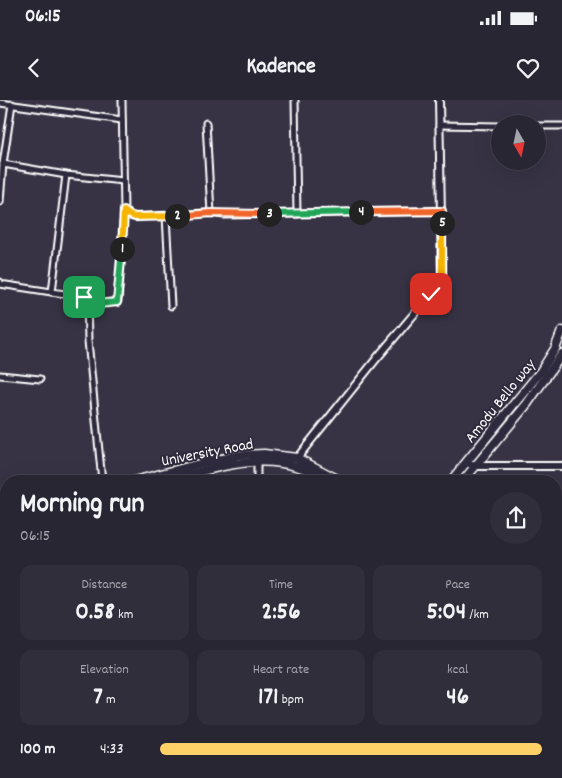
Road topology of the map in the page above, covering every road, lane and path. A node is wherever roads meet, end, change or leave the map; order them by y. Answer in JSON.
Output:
{"nodes":[{"id":1,"x":122,"y":100,"type":"edge"},
{"id":2,"x":295,"y":100,"type":"edge"},
{"id":3,"x":439,"y":100,"type":"edge"},
{"id":4,"x":0,"y":103,"type":"edge"},
{"id":5,"x":12,"y":104,"type":"junction"},
{"id":6,"x":122,"y":120,"type":"junction"},
{"id":7,"x":206,"y":123,"type":"dead end"},
{"id":8,"x":439,"y":125,"type":"junction"},
{"id":9,"x":491,"y":126,"type":"edge"},
{"id":10,"x":546,"y":126,"type":"edge"},
{"id":11,"x":562,"y":126,"type":"edge"},
{"id":12,"x":3,"y":164,"type":"junction"},
{"id":13,"x":66,"y":175,"type":"junction"},
{"id":14,"x":123,"y":181,"type":"junction"},
{"id":15,"x":0,"y":202,"type":"edge"},
{"id":16,"x":124,"y":211,"type":"junction"},
{"id":17,"x":442,"y":211,"type":"junction"},
{"id":18,"x":211,"y":213,"type":"junction"},
{"id":19,"x":297,"y":214,"type":"junction"},
{"id":20,"x":166,"y":216,"type":"junction"},
{"id":21,"x":0,"y":282,"type":"edge"},
{"id":22,"x":52,"y":292,"type":"junction"},
{"id":23,"x":88,"y":305,"type":"junction"},
{"id":24,"x":171,"y":306,"type":"dead end"},
{"id":25,"x":562,"y":331,"type":"edge"},
{"id":26,"x":562,"y":354,"type":"edge"},
{"id":27,"x":0,"y":375,"type":"edge"},
{"id":28,"x":40,"y":379,"type":"dead end"},
{"id":29,"x":297,"y":458,"type":"junction"},
{"id":30,"x":256,"y":460,"type":"junction"},
{"id":31,"x":466,"y":463,"type":"junction"},
{"id":32,"x":475,"y":466,"type":"junction"},
{"id":33,"x":562,"y":466,"type":"edge"},
{"id":34,"x":101,"y":475,"type":"edge"},
{"id":35,"x":156,"y":475,"type":"edge"},
{"id":36,"x":185,"y":475,"type":"edge"},
{"id":37,"x":257,"y":475,"type":"edge"},
{"id":38,"x":317,"y":475,"type":"edge"},
{"id":39,"x":330,"y":475,"type":"edge"},
{"id":40,"x":456,"y":475,"type":"edge"},
{"id":41,"x":468,"y":475,"type":"edge"}],
"edges":[{"from":1,"to":6,"type":"street"},
{"from":2,"to":19,"type":"street"},
{"from":3,"to":8,"type":"street"},
{"from":4,"to":5,"type":"street"},
{"from":5,"to":6,"type":"street"},
{"from":5,"to":12,"type":"street"},
{"from":6,"to":14,"type":"street"},
{"from":7,"to":18,"type":"street"},
{"from":8,"to":9,"type":"street"},
{"from":8,"to":17,"type":"street"},
{"from":10,"to":11,"type":"street"},
{"from":12,"to":13,"type":"street"},
{"from":12,"to":15,"type":"street"},
{"from":13,"to":14,"type":"street"},
{"from":13,"to":22,"type":"street"},
{"from":14,"to":16,"type":"street"},
{"from":16,"to":20,"type":"street"},
{"from":16,"to":23,"type":"street"},
{"from":17,"to":19,"type":"street"},
{"from":17,"to":29,"type":"street"},
{"from":18,"to":19,"type":"street"},
{"from":18,"to":20,"type":"street"},
{"from":20,"to":24,"type":"street"},
{"from":21,"to":22,"type":"street"},
{"from":22,"to":23,"type":"street"},
{"from":23,"to":34,"type":"street"},
{"from":25,"to":31,"type":"main road","name":"Amodu Bello way"},
{"from":26,"to":32,"type":"main road","name":"Amodu Bello way"},
{"from":27,"to":28,"type":"street"},
{"from":29,"to":35,"type":"main road","name":"University Road"},
{"from":29,"to":39,"type":"main road","name":"University Road"},
{"from":30,"to":36,"type":"main road","name":"University Road"},
{"from":30,"to":37,"type":"street"},
{"from":30,"to":38,"type":"main road","name":"University Road"},
{"from":31,"to":32,"type":"street"},
{"from":31,"to":40,"type":"main road","name":"Amodu Bello way"},
{"from":32,"to":33,"type":"street"},
{"from":32,"to":41,"type":"main road","name":"Amodu Bello way"}]}
